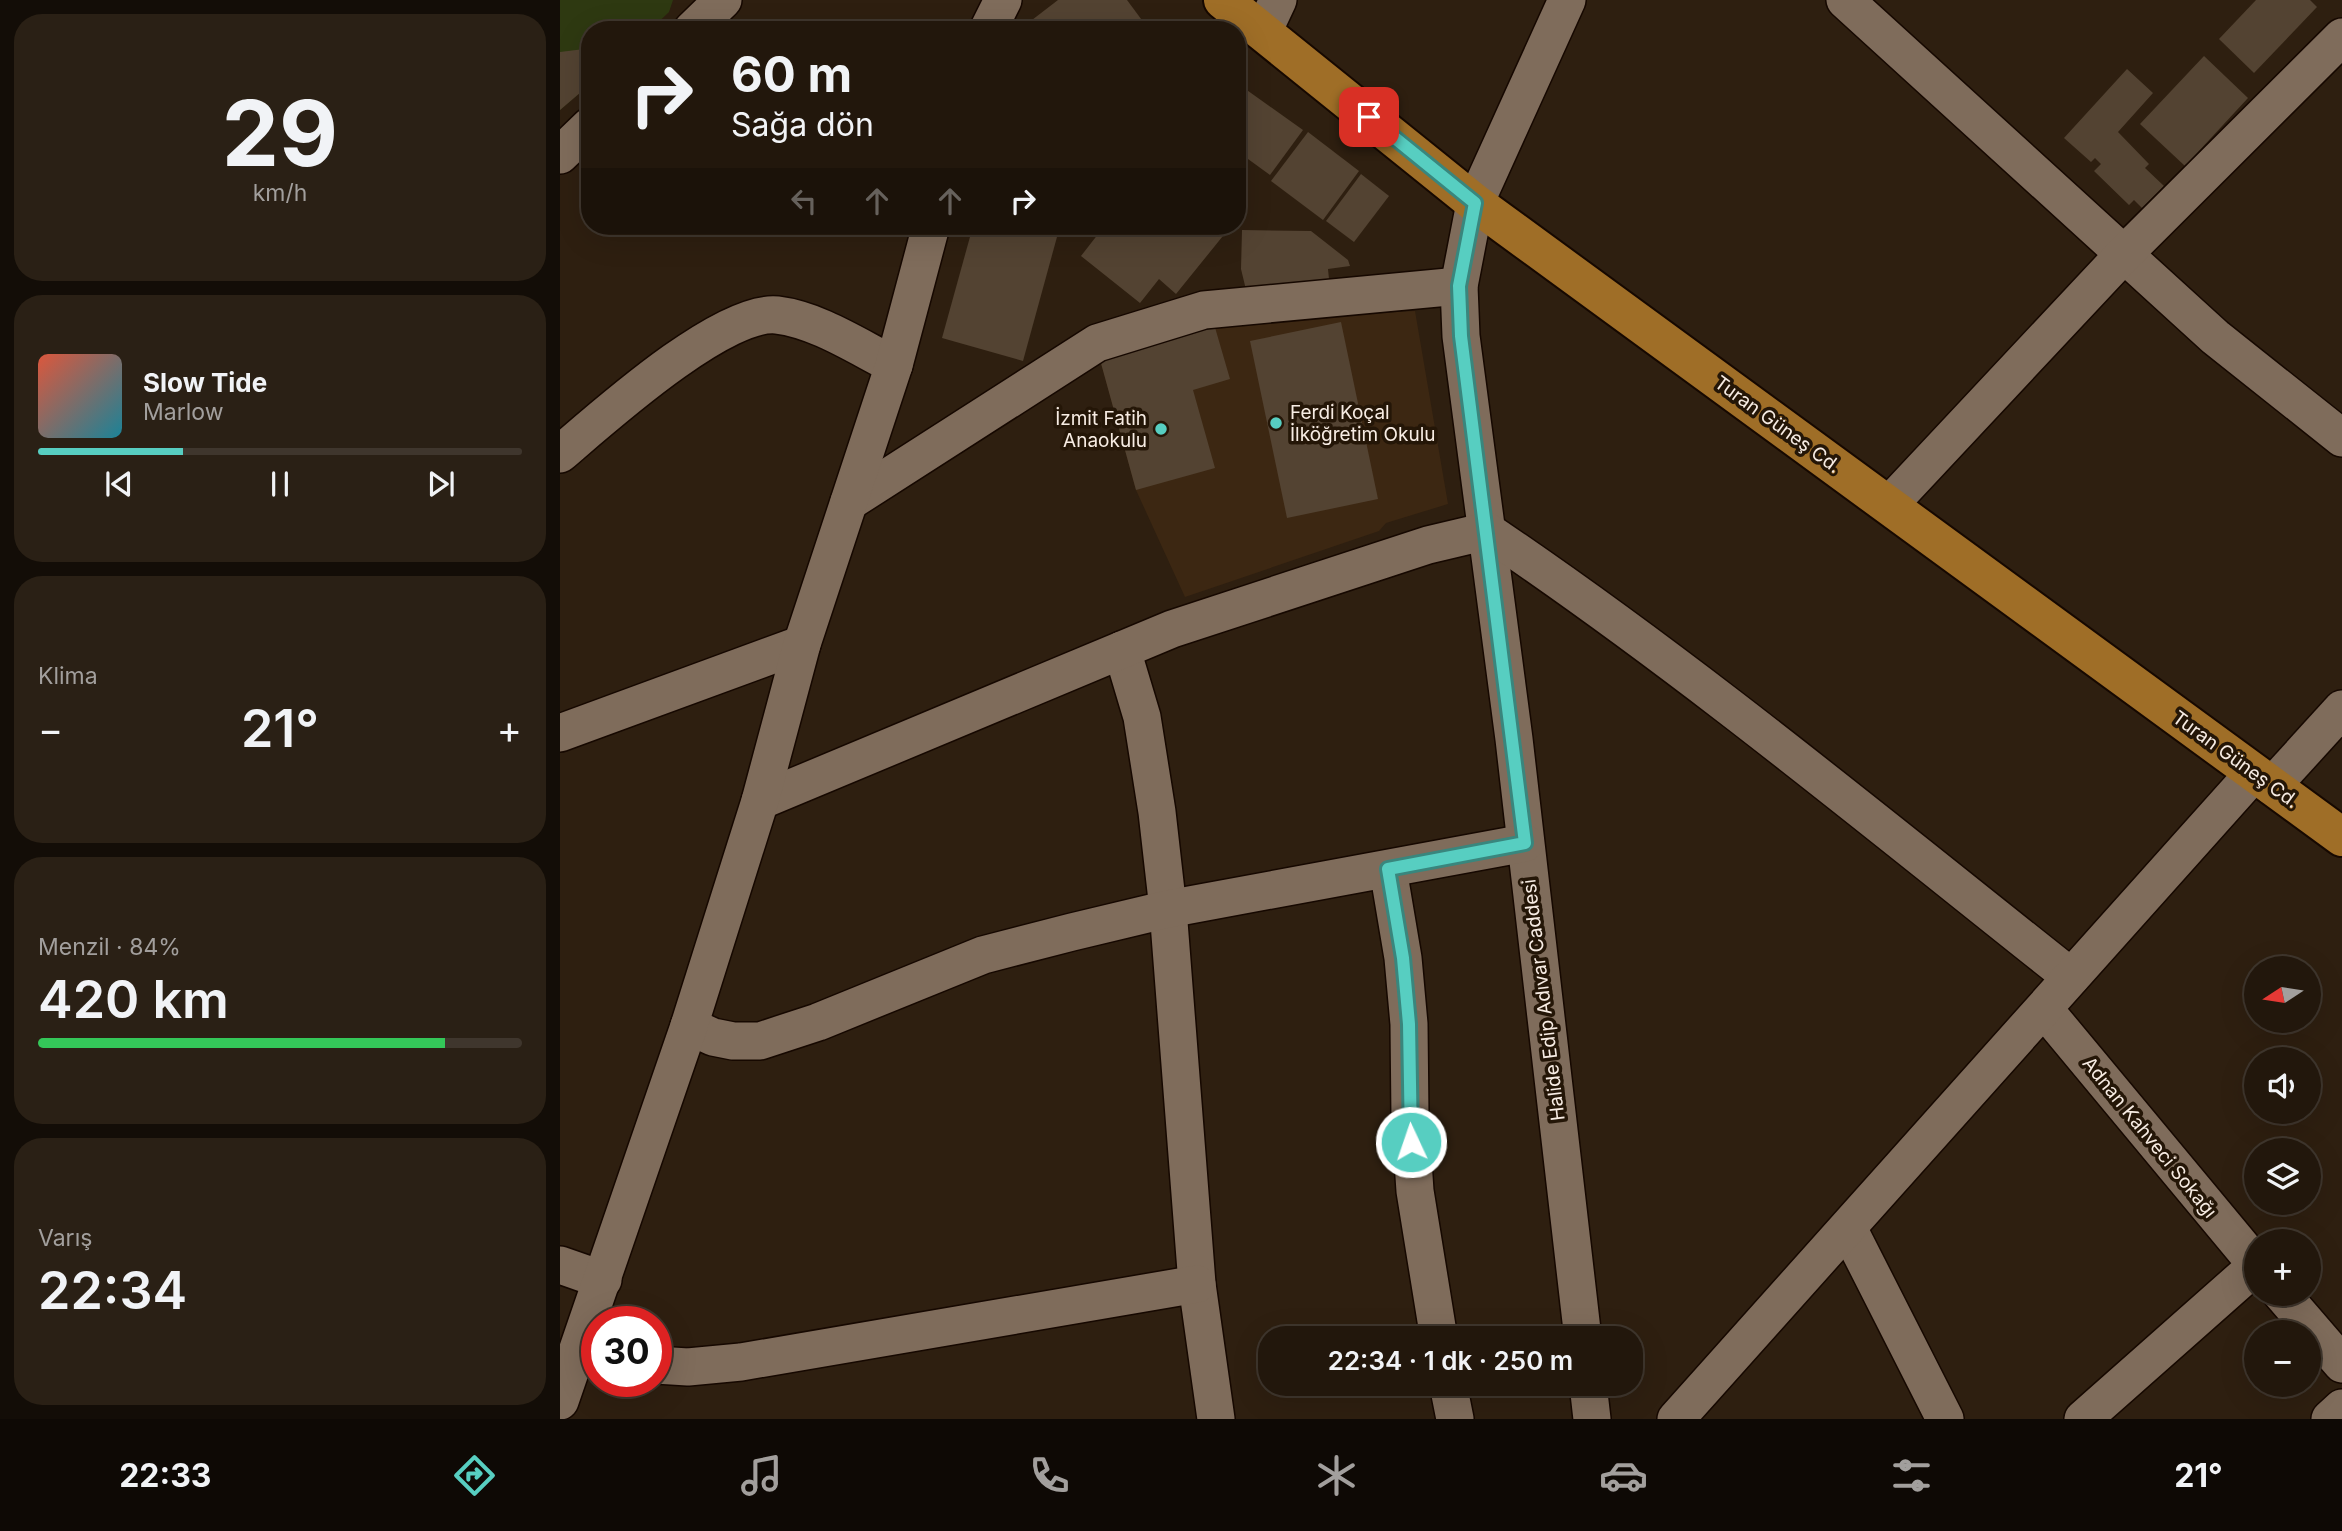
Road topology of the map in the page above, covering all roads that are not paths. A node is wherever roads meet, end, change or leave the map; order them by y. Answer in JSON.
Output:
{"nodes":[{"id":1,"x":723,"y":0,"type":"edge"},
{"id":2,"x":1003,"y":0,"type":"edge"},
{"id":3,"x":1223,"y":0,"type":"edge"},
{"id":4,"x":1567,"y":0,"type":"edge"},
{"id":5,"x":1845,"y":0,"type":"edge"},
{"id":6,"x":1271,"y":16,"type":"edge"},
{"id":7,"x":701,"y":21,"type":"edge"},
{"id":8,"x":992,"y":21,"type":"edge"},
{"id":9,"x":2342,"y":37,"type":"edge"},
{"id":10,"x":581,"y":135,"type":"edge"},
{"id":11,"x":560,"y":155,"type":"edge"},
{"id":12,"x":1475,"y":203,"type":"junction"},
{"id":13,"x":929,"y":235,"type":"edge"},
{"id":14,"x":2125,"y":253,"type":"junction"},
{"id":15,"x":1459,"y":286,"type":"junction"},
{"id":16,"x":894,"y":365,"type":"junction"},
{"id":17,"x":2342,"y":438,"type":"edge"},
{"id":18,"x":560,"y":454,"type":"edge"},
{"id":19,"x":849,"y":502,"type":"junction"},
{"id":20,"x":1889,"y":505,"type":"junction"},
{"id":21,"x":1487,"y":531,"type":"junction"},
{"id":22,"x":803,"y":644,"type":"junction"},
{"id":23,"x":1122,"y":650,"type":"junction"},
{"id":24,"x":2342,"y":709,"type":"edge"},
{"id":25,"x":560,"y":733,"type":"edge"},
{"id":26,"x":2263,"y":779,"type":"junction"},
{"id":27,"x":760,"y":802,"type":"junction"},
{"id":28,"x":2342,"y":837,"type":"edge"},
{"id":29,"x":1525,"y":843,"type":"junction"},
{"id":30,"x":1388,"y":869,"type":"junction"},
{"id":31,"x":1168,"y":909,"type":"junction"},
{"id":32,"x":2071,"y":977,"type":"junction"},
{"id":33,"x":2045,"y":1009,"type":"junction"},
{"id":34,"x":689,"y":1026,"type":"junction"},
{"id":35,"x":1848,"y":1228,"type":"junction"},
{"id":36,"x":2244,"y":1250,"type":"edge"},
{"id":37,"x":560,"y":1265,"type":"edge"},
{"id":38,"x":2244,"y":1276,"type":"edge"},
{"id":39,"x":603,"y":1280,"type":"junction"},
{"id":40,"x":1197,"y":1284,"type":"junction"},
{"id":41,"x":598,"y":1306,"type":"edge"},
{"id":42,"x":2292,"y":1306,"type":"edge"},
{"id":43,"x":1437,"y":1326,"type":"edge"},
{"id":44,"x":1581,"y":1326,"type":"edge"},
{"id":45,"x":2342,"y":1364,"type":"edge"},
{"id":46,"x":672,"y":1366,"type":"edge"},
{"id":47,"x":581,"y":1368,"type":"edge"},
{"id":48,"x":1450,"y":1396,"type":"edge"},
{"id":49,"x":1589,"y":1396,"type":"edge"},
{"id":50,"x":560,"y":1401,"type":"edge"},
{"id":51,"x":2342,"y":1408,"type":"edge"},
{"id":52,"x":1216,"y":1419,"type":"edge"},
{"id":53,"x":1455,"y":1419,"type":"edge"},
{"id":54,"x":1592,"y":1419,"type":"edge"},
{"id":55,"x":1676,"y":1419,"type":"edge"},
{"id":56,"x":1945,"y":1419,"type":"edge"},
{"id":57,"x":2083,"y":1419,"type":"edge"},
{"id":58,"x":2330,"y":1419,"type":"edge"}],
"edges":[{"from":1,"to":7,"type":"street"},
{"from":2,"to":8,"type":"street"},
{"from":3,"to":6,"type":"main road","name":"Turan Güneş Cd."},
{"from":4,"to":12,"type":"street","name":"Halide Edip Adıvar Caddesi"},
{"from":5,"to":14,"type":"street"},
{"from":6,"to":12,"type":"main road","name":"Turan Güneş Cd."},
{"from":9,"to":14,"type":"street"},
{"from":10,"to":11,"type":"street"},
{"from":12,"to":15,"type":"street","name":"Halide Edip Adıvar Caddesi"},
{"from":12,"to":20,"type":"main road","name":"Turan Güneş Cd."},
{"from":13,"to":16,"type":"street"},
{"from":14,"to":17,"type":"street"},
{"from":14,"to":20,"type":"street"},
{"from":15,"to":19,"type":"street"},
{"from":15,"to":21,"type":"street","name":"Halide Edip Adıvar Caddesi"},
{"from":16,"to":18,"type":"street"},
{"from":16,"to":19,"type":"street"},
{"from":19,"to":22,"type":"street"},
{"from":20,"to":26,"type":"main road","name":"Turan Güneş Cd."},
{"from":21,"to":23,"type":"street"},
{"from":21,"to":29,"type":"street","name":"Halide Edip Adıvar Caddesi"},
{"from":21,"to":32,"type":"street"},
{"from":22,"to":25,"type":"street"},
{"from":22,"to":27,"type":"street"},
{"from":23,"to":27,"type":"street"},
{"from":23,"to":31,"type":"street"},
{"from":24,"to":26,"type":"street"},
{"from":26,"to":28,"type":"main road","name":"Turan Güneş Cd."},
{"from":26,"to":32,"type":"street"},
{"from":27,"to":34,"type":"street"},
{"from":29,"to":30,"type":"street"},
{"from":29,"to":44,"type":"street","name":"Halide Edip Adıvar Caddesi"},
{"from":30,"to":31,"type":"street"},
{"from":30,"to":43,"type":"street"},
{"from":31,"to":34,"type":"street"},
{"from":31,"to":40,"type":"street"},
{"from":32,"to":33,"type":"street"},
{"from":33,"to":35,"type":"street"},
{"from":33,"to":36,"type":"street","name":"Adnan Kahveci Sokağı"},
{"from":34,"to":39,"type":"street"},
{"from":35,"to":55,"type":"street"},
{"from":35,"to":56,"type":"street"},
{"from":37,"to":39,"type":"street"},
{"from":38,"to":57,"type":"street"},
{"from":39,"to":41,"type":"street"},
{"from":40,"to":46,"type":"street"},
{"from":40,"to":52,"type":"street"},
{"from":42,"to":45,"type":"street"},
{"from":47,"to":50,"type":"street"},
{"from":48,"to":53,"type":"street"},
{"from":49,"to":54,"type":"street"},
{"from":51,"to":58,"type":"street"}]}
